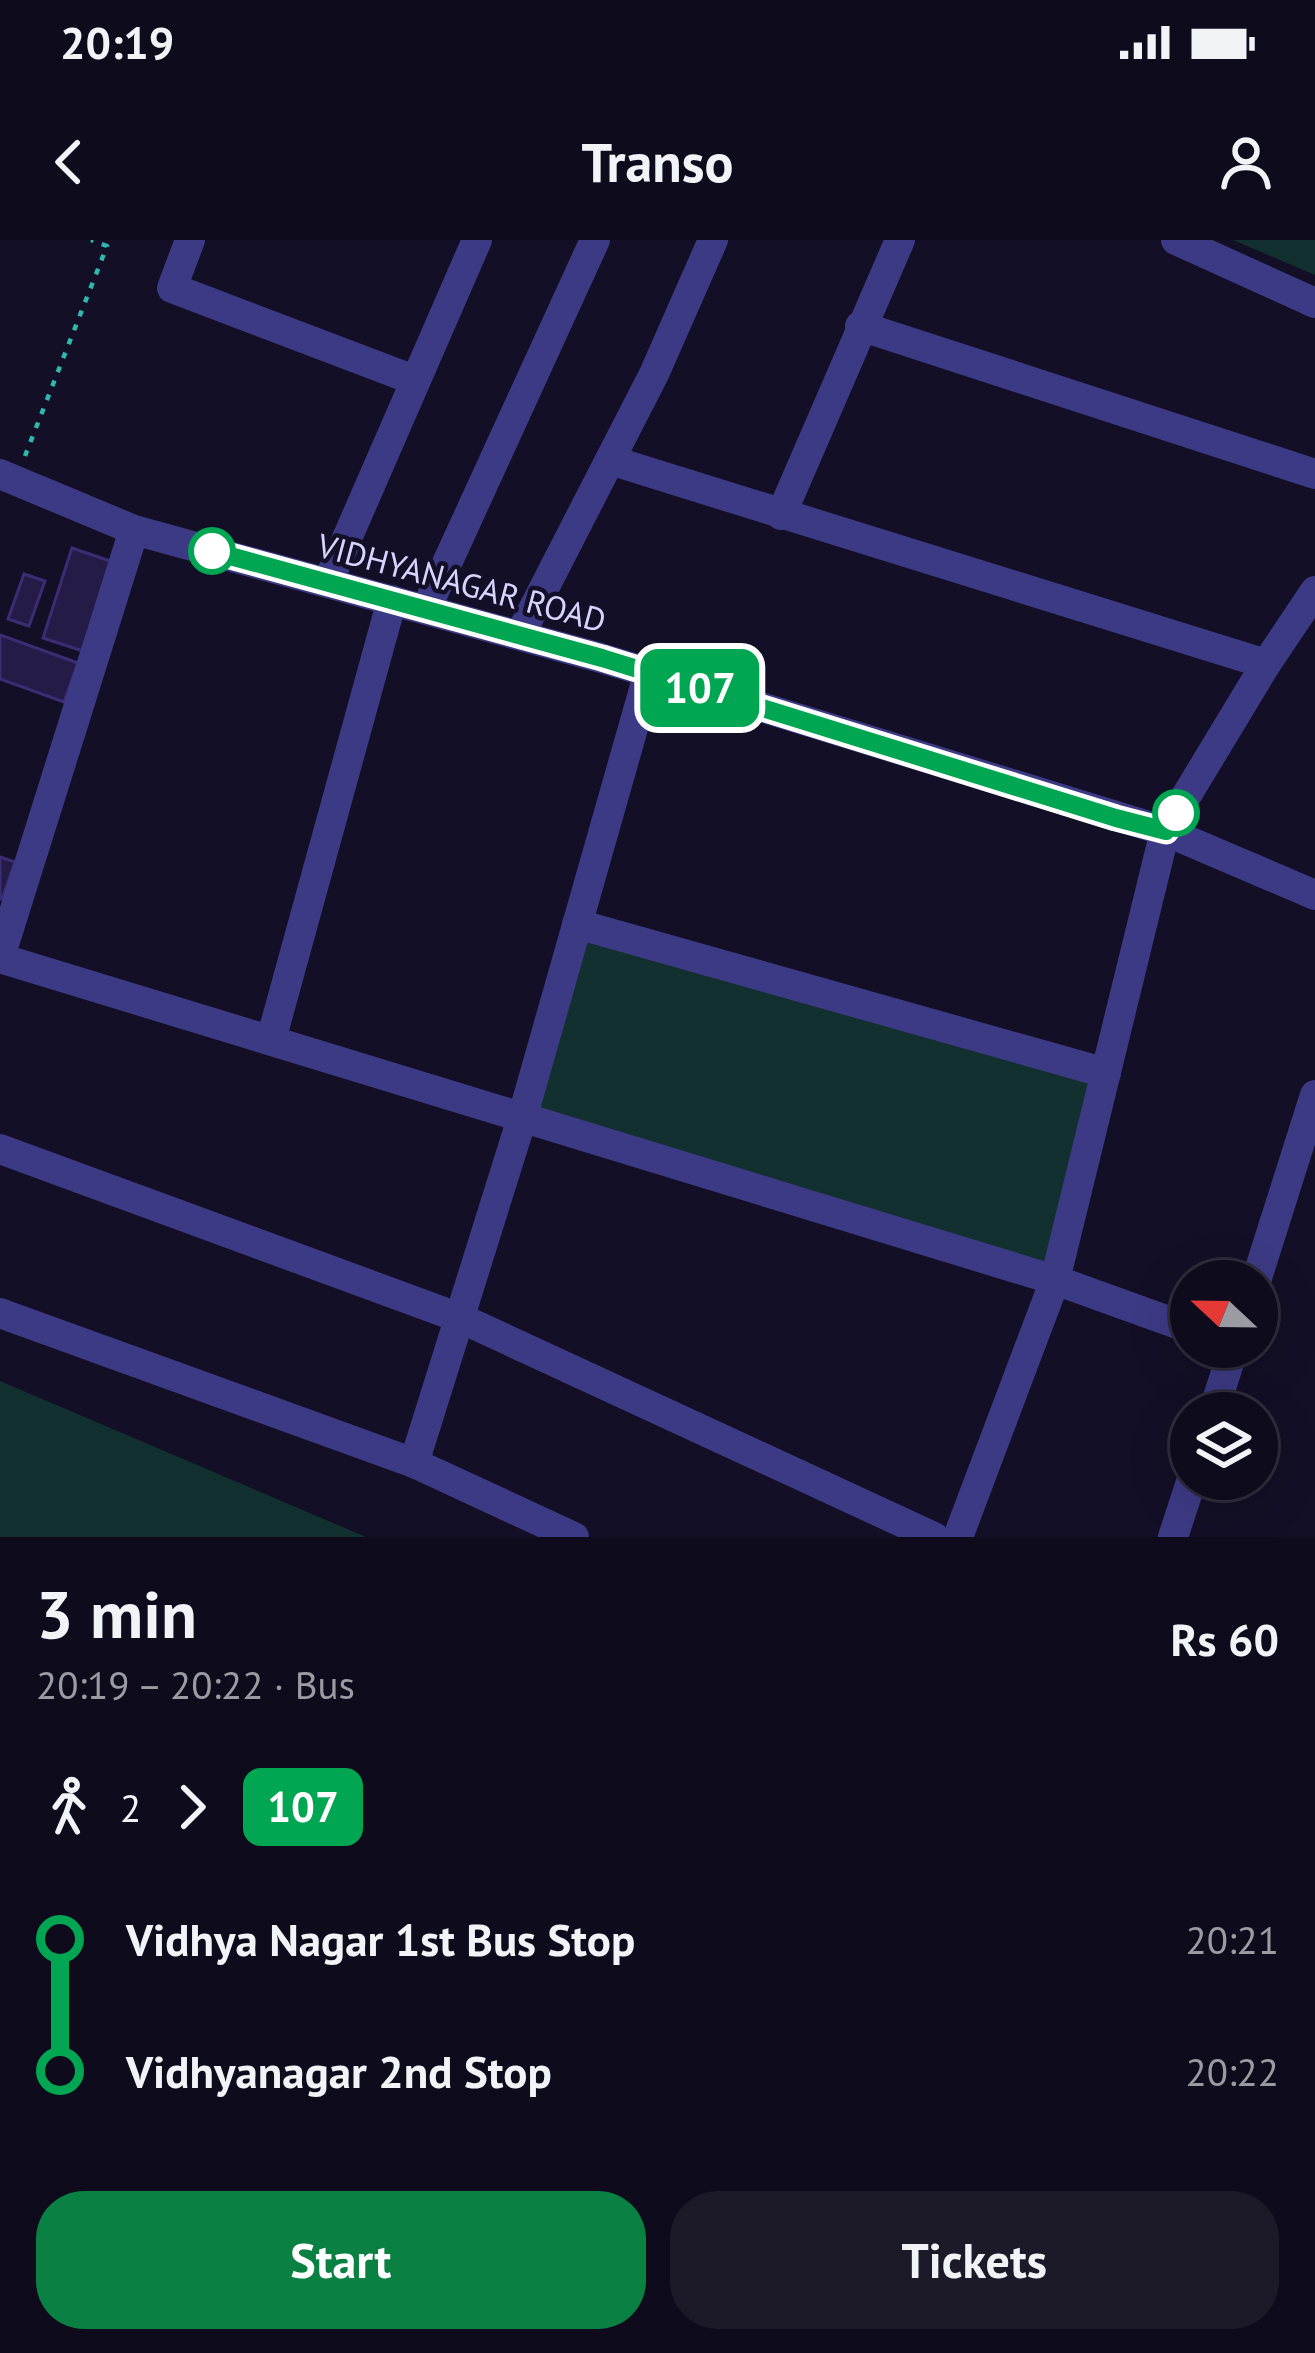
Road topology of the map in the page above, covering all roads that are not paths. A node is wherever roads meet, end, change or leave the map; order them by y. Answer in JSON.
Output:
{"nodes":[{"id":1,"x":190,"y":240,"type":"edge"},
{"id":2,"x":477,"y":240,"type":"edge"},
{"id":3,"x":595,"y":240,"type":"edge"},
{"id":4,"x":713,"y":240,"type":"edge"},
{"id":5,"x":900,"y":240,"type":"edge"},
{"id":6,"x":1176,"y":240,"type":"edge"},
{"id":7,"x":1315,"y":303,"type":"edge"},
{"id":8,"x":860,"y":326,"type":"junction"},
{"id":9,"x":415,"y":380,"type":"junction"},
{"id":10,"x":610,"y":460,"type":"junction"},
{"id":11,"x":11,"y":468,"type":"edge"},
{"id":12,"x":1315,"y":474,"type":"edge"},
{"id":13,"x":781,"y":515,"type":"junction"},
{"id":14,"x":134,"y":530,"type":"junction"},
{"id":15,"x":328,"y":582,"type":"junction"},
{"id":16,"x":1315,"y":591,"type":"edge"},
{"id":17,"x":392,"y":600,"type":"junction"},
{"id":18,"x":426,"y":609,"type":"junction"},
{"id":19,"x":520,"y":635,"type":"junction"},
{"id":20,"x":1266,"y":664,"type":"junction"},
{"id":21,"x":649,"y":672,"type":"junction"},
{"id":22,"x":1166,"y":831,"type":"junction"},
{"id":23,"x":1315,"y":896,"type":"edge"},
{"id":24,"x":577,"y":924,"type":"junction"},
{"id":25,"x":0,"y":957,"type":"edge"},
{"id":26,"x":271,"y":1040,"type":"junction"},
{"id":27,"x":1106,"y":1073,"type":"junction"},
{"id":28,"x":1315,"y":1095,"type":"edge"},
{"id":29,"x":523,"y":1115,"type":"junction"},
{"id":30,"x":0,"y":1149,"type":"edge"},
{"id":31,"x":1263,"y":1260,"type":"edge"},
{"id":32,"x":1055,"y":1280,"type":"junction"},
{"id":33,"x":0,"y":1313,"type":"edge"},
{"id":34,"x":460,"y":1318,"type":"junction"},
{"id":35,"x":1170,"y":1321,"type":"edge"},
{"id":36,"x":414,"y":1463,"type":"junction"},
{"id":37,"x":1185,"y":1500,"type":"edge"},
{"id":38,"x":574,"y":1537,"type":"edge"},
{"id":39,"x":934,"y":1537,"type":"edge"},
{"id":40,"x":958,"y":1537,"type":"edge"},
{"id":41,"x":1173,"y":1537,"type":"edge"}],
"edges":[{"from":1,"to":9,"type":"street"},
{"from":2,"to":9,"type":"street"},
{"from":3,"to":18,"type":"street"},
{"from":4,"to":10,"type":"street"},
{"from":5,"to":8,"type":"street"},
{"from":6,"to":7,"type":"street"},
{"from":8,"to":12,"type":"street"},
{"from":8,"to":13,"type":"street"},
{"from":9,"to":15,"type":"street"},
{"from":10,"to":13,"type":"street"},
{"from":10,"to":19,"type":"street"},
{"from":11,"to":14,"type":"street","name":"VIDHYANAGAR ROAD"},
{"from":13,"to":20,"type":"street"},
{"from":14,"to":15,"type":"street","name":"VIDHYANAGAR ROAD"},
{"from":14,"to":25,"type":"street"},
{"from":15,"to":17,"type":"street","name":"VIDHYANAGAR ROAD"},
{"from":16,"to":20,"type":"street"},
{"from":17,"to":18,"type":"street","name":"VIDHYANAGAR ROAD"},
{"from":17,"to":26,"type":"street"},
{"from":18,"to":19,"type":"street","name":"VIDHYANAGAR ROAD"},
{"from":19,"to":21,"type":"street","name":"VIDHYANAGAR ROAD"},
{"from":20,"to":22,"type":"street"},
{"from":21,"to":22,"type":"street","name":"VIDHYANAGAR ROAD"},
{"from":21,"to":24,"type":"street"},
{"from":22,"to":23,"type":"street","name":"VIDHYANAGAR ROAD"},
{"from":22,"to":27,"type":"street"},
{"from":24,"to":27,"type":"street"},
{"from":24,"to":29,"type":"street"},
{"from":25,"to":26,"type":"street"},
{"from":26,"to":29,"type":"street"},
{"from":27,"to":32,"type":"street"},
{"from":28,"to":31,"type":"street"},
{"from":29,"to":32,"type":"street"},
{"from":29,"to":34,"type":"street"},
{"from":30,"to":34,"type":"street"},
{"from":32,"to":35,"type":"street"},
{"from":32,"to":40,"type":"street"},
{"from":33,"to":36,"type":"street"},
{"from":34,"to":36,"type":"street"},
{"from":34,"to":39,"type":"street"},
{"from":36,"to":38,"type":"street"},
{"from":37,"to":41,"type":"street"}]}
